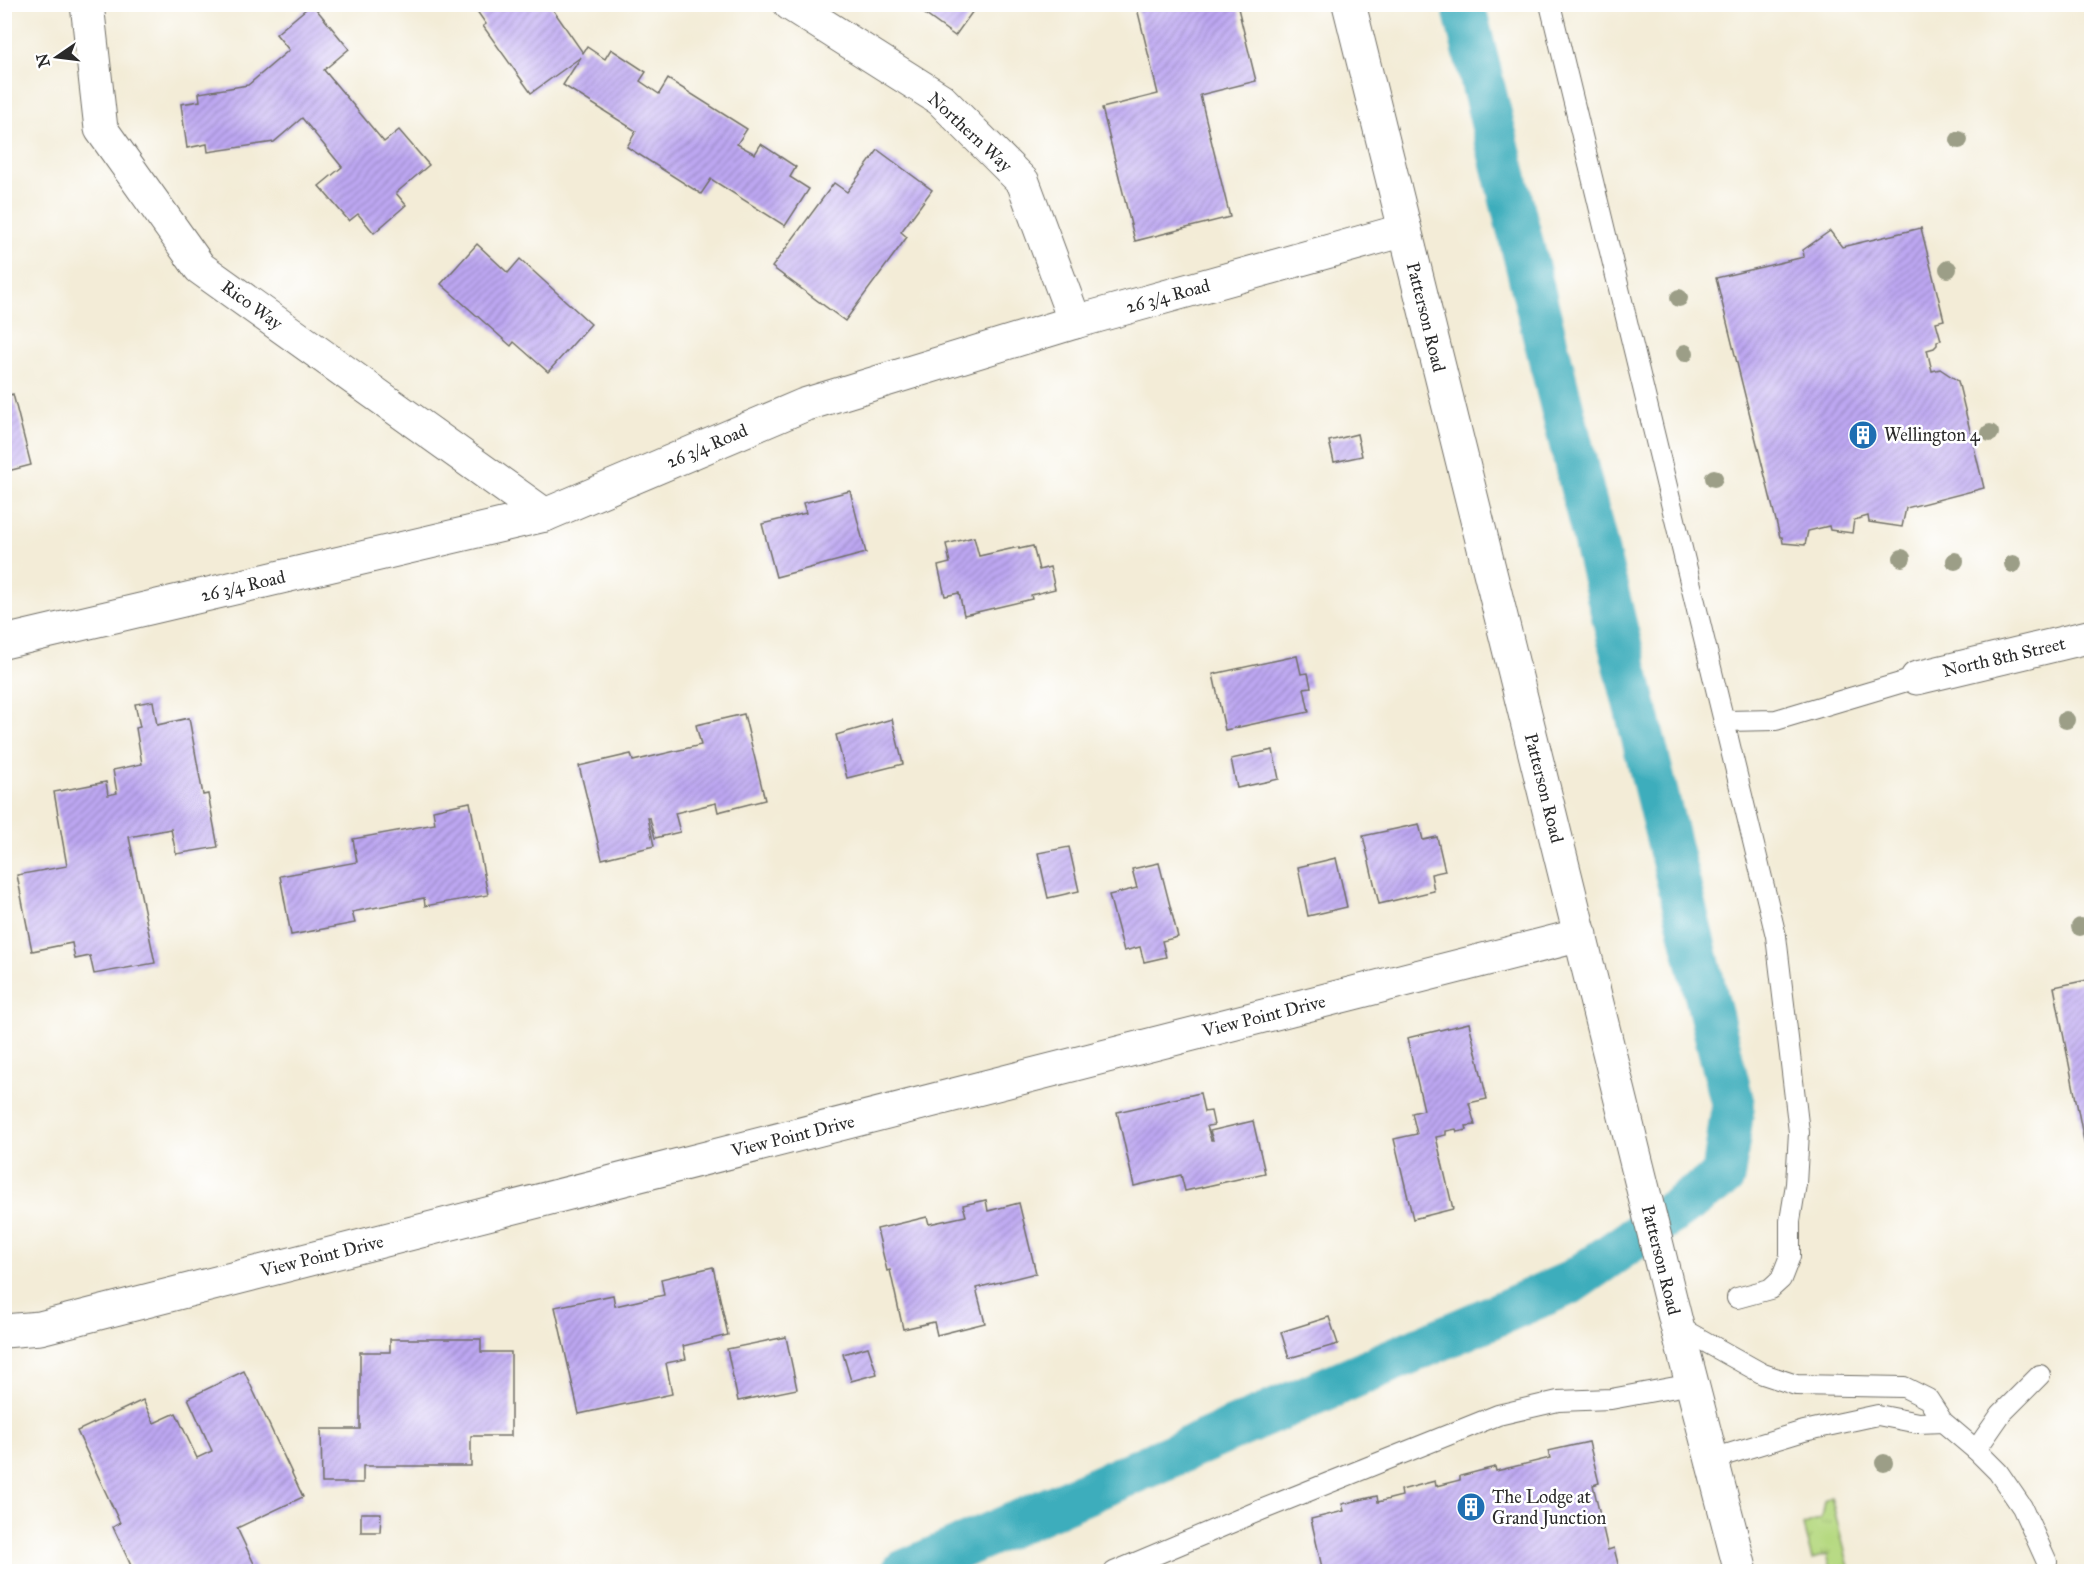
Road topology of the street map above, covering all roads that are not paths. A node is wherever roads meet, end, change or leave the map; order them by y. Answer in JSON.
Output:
{"nodes":[{"id":1,"x":87,"y":4,"type":"edge"},
{"id":2,"x":790,"y":4,"type":"edge"},
{"id":3,"x":1349,"y":4,"type":"edge"},
{"id":4,"x":1550,"y":4,"type":"edge"},
{"id":5,"x":1405,"y":230,"type":"junction"},
{"id":6,"x":1075,"y":322,"type":"junction"},
{"id":7,"x":545,"y":515,"type":"junction"},
{"id":8,"x":2091,"y":636,"type":"edge"},
{"id":9,"x":4,"y":642,"type":"edge"},
{"id":10,"x":1917,"y":678,"type":"joint"},
{"id":11,"x":1725,"y":721,"type":"junction"},
{"id":12,"x":1581,"y":935,"type":"junction"},
{"id":13,"x":1737,"y":1298,"type":"dead end"},
{"id":14,"x":1677,"y":1326,"type":"junction"},
{"id":15,"x":4,"y":1331,"type":"edge"},
{"id":16,"x":2040,"y":1375,"type":"dead end"},
{"id":17,"x":1692,"y":1384,"type":"junction"},
{"id":18,"x":1943,"y":1422,"type":"junction"},
{"id":19,"x":1976,"y":1450,"type":"junction"},
{"id":20,"x":1712,"y":1459,"type":"junction"},
{"id":21,"x":2047,"y":1562,"type":"dead end"},
{"id":22,"x":1114,"y":1572,"type":"edge"},
{"id":23,"x":1741,"y":1572,"type":"edge"}],
"edges":[{"from":1,"to":7,"type":"street","name":"Rico Way"},
{"from":2,"to":6,"type":"street","name":"Northern Way"},
{"from":3,"to":5,"type":"street","name":"Patterson Road"},
{"from":4,"to":11,"type":"lane"},
{"from":5,"to":6,"type":"street","name":"26 3/4 Road"},
{"from":5,"to":12,"type":"street","name":"Patterson Road"},
{"from":6,"to":7,"type":"street","name":"26 3/4 Road"},
{"from":7,"to":9,"type":"street","name":"26 3/4 Road"},
{"from":8,"to":10,"type":"street","name":"North 8th Street"},
{"from":10,"to":11,"type":"lane"},
{"from":11,"to":13,"type":"lane"},
{"from":12,"to":14,"type":"street","name":"Patterson Road"},
{"from":12,"to":15,"type":"street","name":"View Point Drive"},
{"from":14,"to":17,"type":"street","name":"Patterson Road"},
{"from":14,"to":18,"type":"lane"},
{"from":16,"to":19,"type":"lane"},
{"from":17,"to":20,"type":"street","name":"Patterson Road"},
{"from":17,"to":22,"type":"lane"},
{"from":18,"to":19,"type":"lane"},
{"from":18,"to":20,"type":"lane"},
{"from":19,"to":21,"type":"lane"},
{"from":20,"to":23,"type":"street","name":"Patterson Road"}]}
